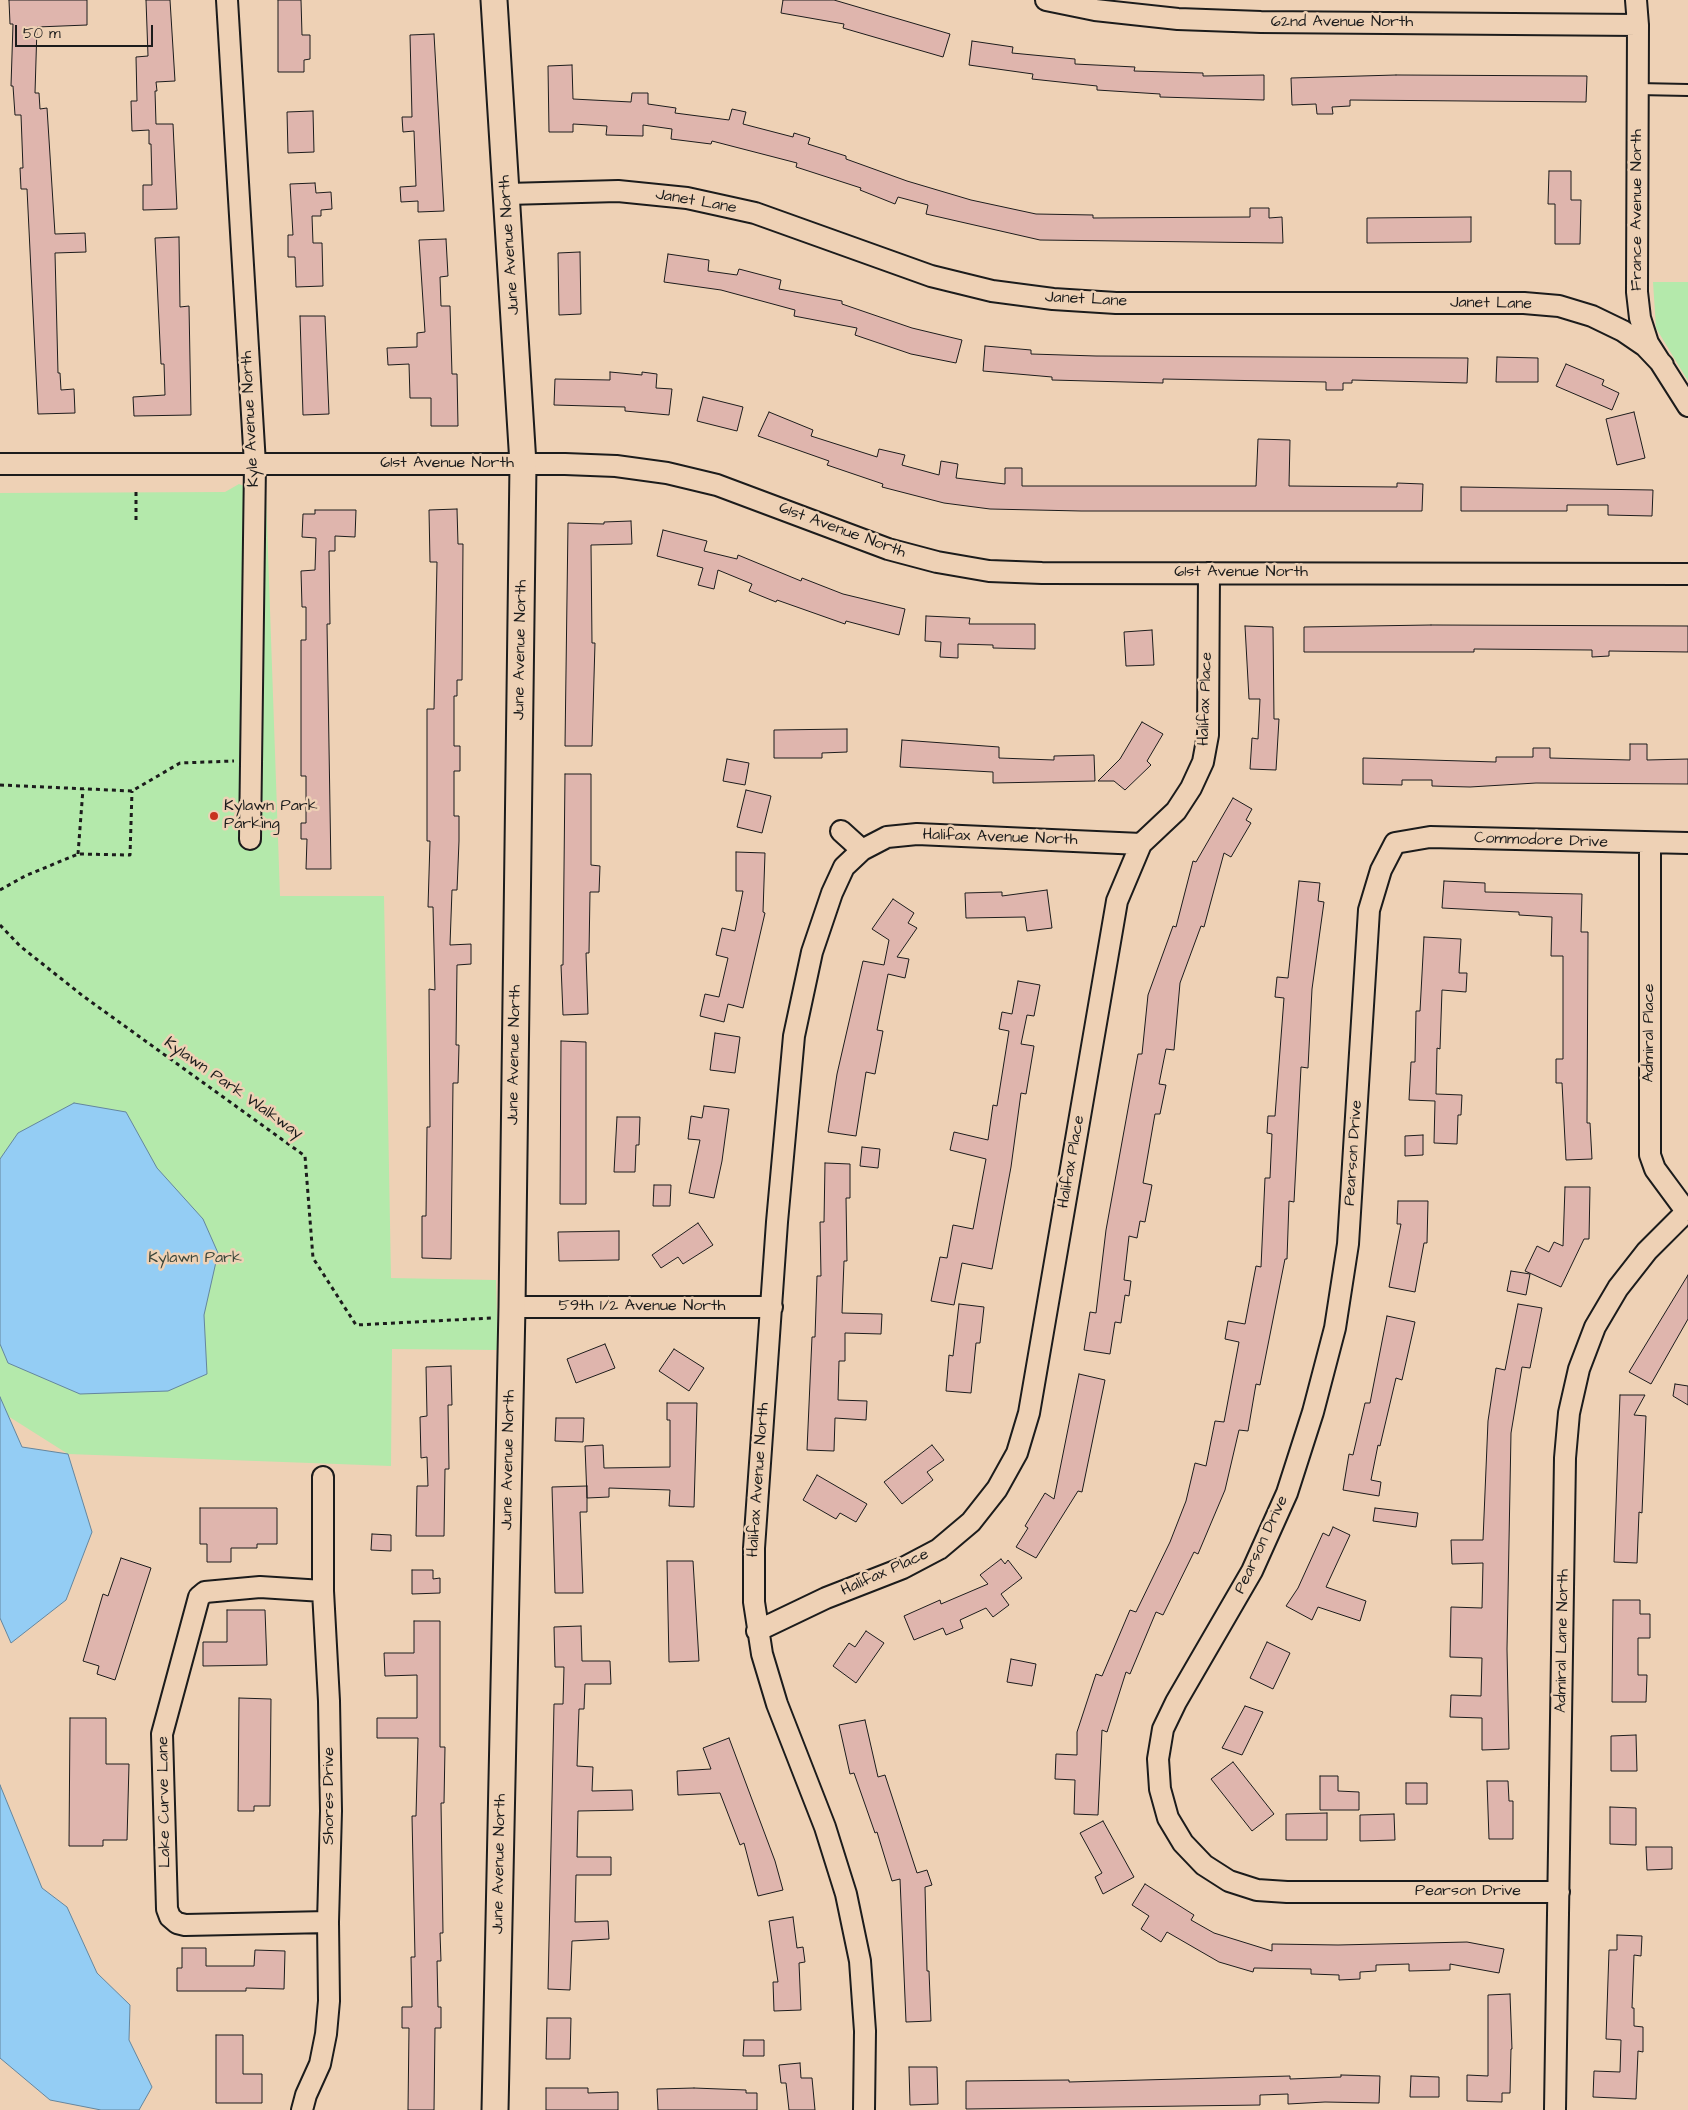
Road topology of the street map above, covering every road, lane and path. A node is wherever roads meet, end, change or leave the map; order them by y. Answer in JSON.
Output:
{"nodes":[{"id":1,"x":227,"y":0,"type":"edge"},
{"id":2,"x":494,"y":0,"type":"edge"},
{"id":3,"x":1046,"y":0,"type":"edge"},
{"id":4,"x":1636,"y":0,"type":"edge"},
{"id":5,"x":1638,"y":25,"type":"junction"},
{"id":6,"x":1638,"y":89,"type":"junction"},
{"id":7,"x":1688,"y":90,"type":"edge"},
{"id":8,"x":507,"y":194,"type":"junction"},
{"id":9,"x":1663,"y":365,"type":"junction"},
{"id":10,"x":1688,"y":406,"type":"edge"},
{"id":11,"x":0,"y":464,"type":"edge"},
{"id":12,"x":255,"y":464,"type":"junction"},
{"id":13,"x":523,"y":464,"type":"junction"},
{"id":14,"x":136,"y":492,"type":"dead end"},
{"id":15,"x":136,"y":521,"type":"dead end"},
{"id":16,"x":1209,"y":573,"type":"junction"},
{"id":17,"x":1688,"y":574,"type":"edge"},
{"id":18,"x":250,"y":760,"type":"junction"},
{"id":19,"x":0,"y":785,"type":"edge"},
{"id":20,"x":83,"y":789,"type":"junction"},
{"id":21,"x":132,"y":791,"type":"junction"},
{"id":22,"x":841,"y":831,"type":"dead end"},
{"id":23,"x":250,"y":839,"type":"dead end"},
{"id":24,"x":1395,"y":843,"type":"joint"},
{"id":25,"x":1650,"y":843,"type":"junction"},
{"id":26,"x":1688,"y":843,"type":"edge"},
{"id":27,"x":1141,"y":844,"type":"junction"},
{"id":28,"x":862,"y":850,"type":"junction"},
{"id":29,"x":78,"y":854,"type":"junction"},
{"id":30,"x":0,"y":890,"type":"edge"},
{"id":31,"x":0,"y":925,"type":"edge"},
{"id":32,"x":1687,"y":1210,"type":"edge"},
{"id":33,"x":772,"y":1307,"type":"junction"},
{"id":34,"x":512,"y":1310,"type":"junction"},
{"id":35,"x":324,"y":1477,"type":"dead end"},
{"id":36,"x":323,"y":1591,"type":"junction"},
{"id":37,"x":757,"y":1631,"type":"junction"},
{"id":38,"x":1559,"y":1892,"type":"junction"},
{"id":39,"x":328,"y":1922,"type":"junction"},
{"id":40,"x":302,"y":2110,"type":"edge"},
{"id":41,"x":495,"y":2110,"type":"edge"},
{"id":42,"x":864,"y":2110,"type":"edge"},
{"id":43,"x":1555,"y":2110,"type":"edge"}],
"edges":[{"from":1,"to":12,"type":"street","name":"Kyle Avenue North"},
{"from":2,"to":8,"type":"street","name":"June Avenue North"},
{"from":3,"to":5,"type":"street","name":"62nd Avenue North"},
{"from":4,"to":5,"type":"street","name":"France Avenue North"},
{"from":5,"to":6,"type":"street","name":"France Avenue North"},
{"from":6,"to":7,"type":"lane"},
{"from":6,"to":9,"type":"street","name":"France Avenue North"},
{"from":8,"to":9,"type":"street","name":"Janet Lane"},
{"from":8,"to":13,"type":"street","name":"June Avenue North"},
{"from":9,"to":10,"type":"street","name":"France Avenue North"},
{"from":11,"to":12,"type":"street","name":"61st Avenue North"},
{"from":12,"to":13,"type":"street","name":"61st Avenue North"},
{"from":12,"to":18,"type":"street","name":"Kyle Avenue North"},
{"from":13,"to":16,"type":"street","name":"61st Avenue North"},
{"from":13,"to":34,"type":"street","name":"June Avenue North"},
{"from":14,"to":15,"type":"path"},
{"from":16,"to":17,"type":"street","name":"61st Avenue North"},
{"from":16,"to":27,"type":"street","name":"Halifax Place"},
{"from":18,"to":21,"type":"path"},
{"from":18,"to":23,"type":"street","name":"Kyle Avenue North"},
{"from":19,"to":20,"type":"path"},
{"from":20,"to":21,"type":"path"},
{"from":20,"to":29,"type":"path"},
{"from":21,"to":29,"type":"path"},
{"from":22,"to":28,"type":"street"},
{"from":24,"to":25,"type":"street","name":"Commodore Drive"},
{"from":24,"to":38,"type":"street","name":"Pearson Drive"},
{"from":25,"to":26,"type":"street","name":"Commodore Drive"},
{"from":25,"to":32,"type":"street","name":"Admiral Place"},
{"from":27,"to":28,"type":"street","name":"Halifax Avenue North"},
{"from":27,"to":37,"type":"street","name":"Halifax Place"},
{"from":28,"to":33,"type":"street","name":"Halifax Avenue North"},
{"from":29,"to":30,"type":"path"},
{"from":31,"to":34,"type":"path","name":"Kylawn Park Walkway"},
{"from":32,"to":38,"type":"street","name":"Admiral Lane North"},
{"from":33,"to":34,"type":"street","name":"59th 1/2 Avenue North"},
{"from":33,"to":37,"type":"street","name":"Halifax Avenue North"},
{"from":34,"to":41,"type":"street","name":"June Avenue North"},
{"from":35,"to":36,"type":"street","name":"Shores Drive"},
{"from":36,"to":39,"type":"street","name":"Shores Drive"},
{"from":36,"to":39,"type":"street","name":"Lake Curve Lane"},
{"from":37,"to":42,"type":"street","name":"Halifax Avenue North"},
{"from":38,"to":43,"type":"street","name":"Admiral Lane North"},
{"from":39,"to":40,"type":"street","name":"Shores Drive"}]}
